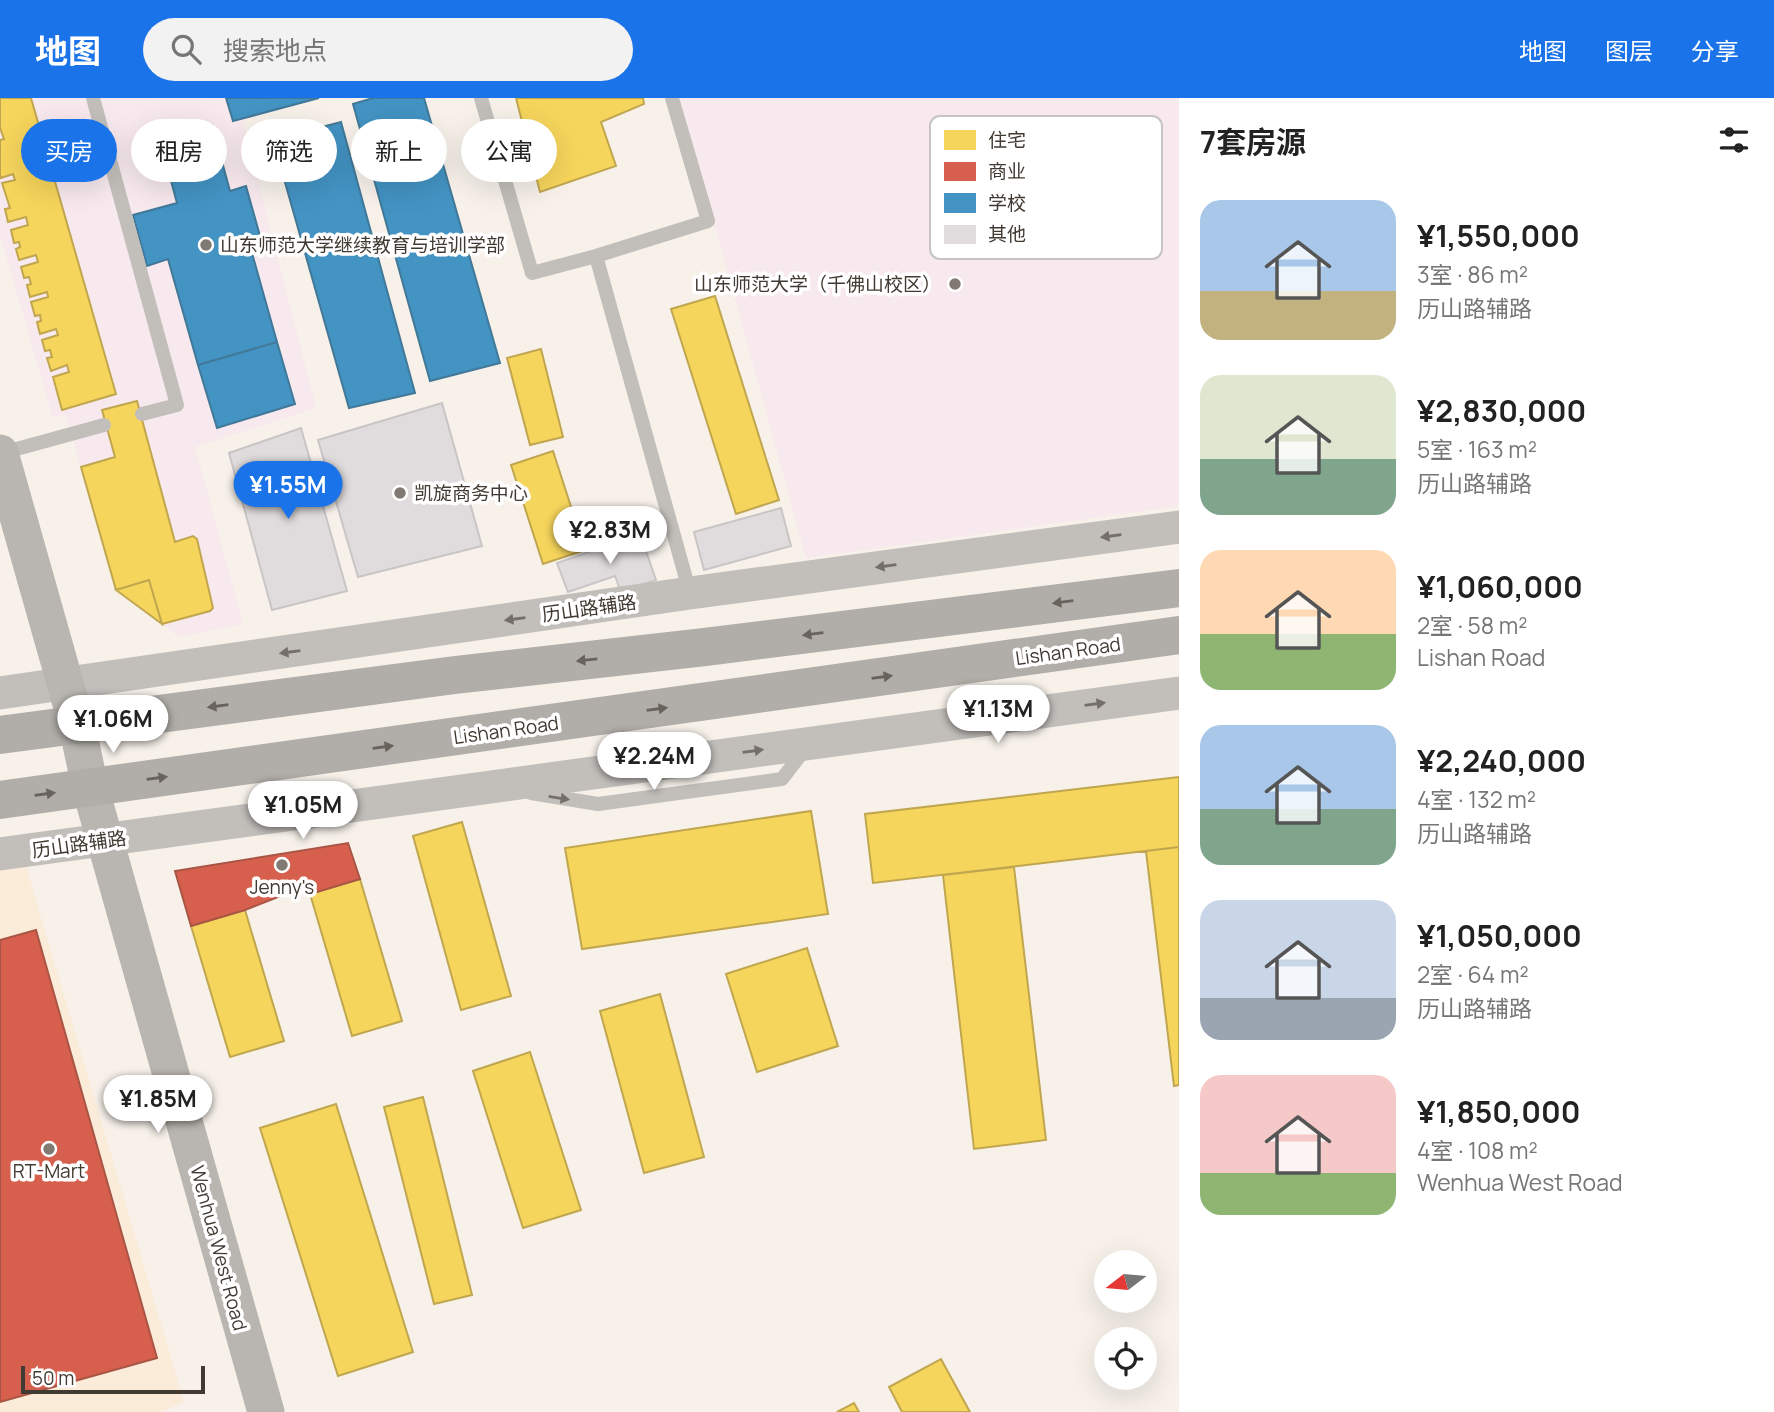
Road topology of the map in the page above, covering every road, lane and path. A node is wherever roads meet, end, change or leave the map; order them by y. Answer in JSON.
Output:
{"nodes":[{"id":1,"x":93,"y":98,"type":"edge"},
{"id":2,"x":481,"y":98,"type":"edge"},
{"id":3,"x":672,"y":98,"type":"edge"},
{"id":4,"x":596,"y":256,"type":"junction"},
{"id":5,"x":142,"y":415,"type":"dead end"},
{"id":6,"x":104,"y":425,"type":"dead end"},
{"id":7,"x":0,"y":453,"type":"edge"},
{"id":8,"x":1179,"y":527,"type":"edge"},
{"id":9,"x":1179,"y":588,"type":"edge"},
{"id":10,"x":690,"y":593,"type":"junction"},
{"id":11,"x":1179,"y":635,"type":"edge"},
{"id":12,"x":66,"y":685,"type":"junction"},
{"id":13,"x":0,"y":693,"type":"edge"},
{"id":14,"x":1179,"y":693,"type":"edge"},
{"id":15,"x":77,"y":725,"type":"junction"},
{"id":16,"x":0,"y":736,"type":"edge"},
{"id":17,"x":90,"y":787,"type":"junction"},
{"id":18,"x":0,"y":800,"type":"edge"},
{"id":19,"x":106,"y":840,"type":"junction"},
{"id":20,"x":0,"y":854,"type":"edge"},
{"id":21,"x":266,"y":1412,"type":"edge"}],
"edges":[{"from":1,"to":5,"type":"lane"},
{"from":2,"to":4,"type":"lane"},
{"from":3,"to":4,"type":"lane"},
{"from":4,"to":10,"type":"lane"},
{"from":6,"to":7,"type":"lane"},
{"from":7,"to":12,"type":"main road","name":"Wenhua West Road"},
{"from":8,"to":10,"type":"street","name":"历山路辅路","one_way":true},
{"from":9,"to":15,"type":"main road","one_way":true},
{"from":10,"to":12,"type":"street","name":"历山路辅路","one_way":true},
{"from":17,"to":11,"type":"main road","name":"Lishan Road","one_way":true},
{"from":12,"to":13,"type":"street","name":"历山路辅路"},
{"from":12,"to":15,"type":"main road","name":"Wenhua West Road"},
{"from":19,"to":14,"type":"street","name":"历山路辅路","one_way":true},
{"from":15,"to":16,"type":"main road"},
{"from":15,"to":17,"type":"main road","name":"Wenhua West Road"},
{"from":18,"to":17,"type":"main road","name":"Lishan Road","one_way":true},
{"from":17,"to":19,"type":"main road","name":"Wenhua West Road"},
{"from":19,"to":20,"type":"street","name":"历山路辅路"},
{"from":19,"to":21,"type":"main road","name":"Wenhua West Road"}]}
